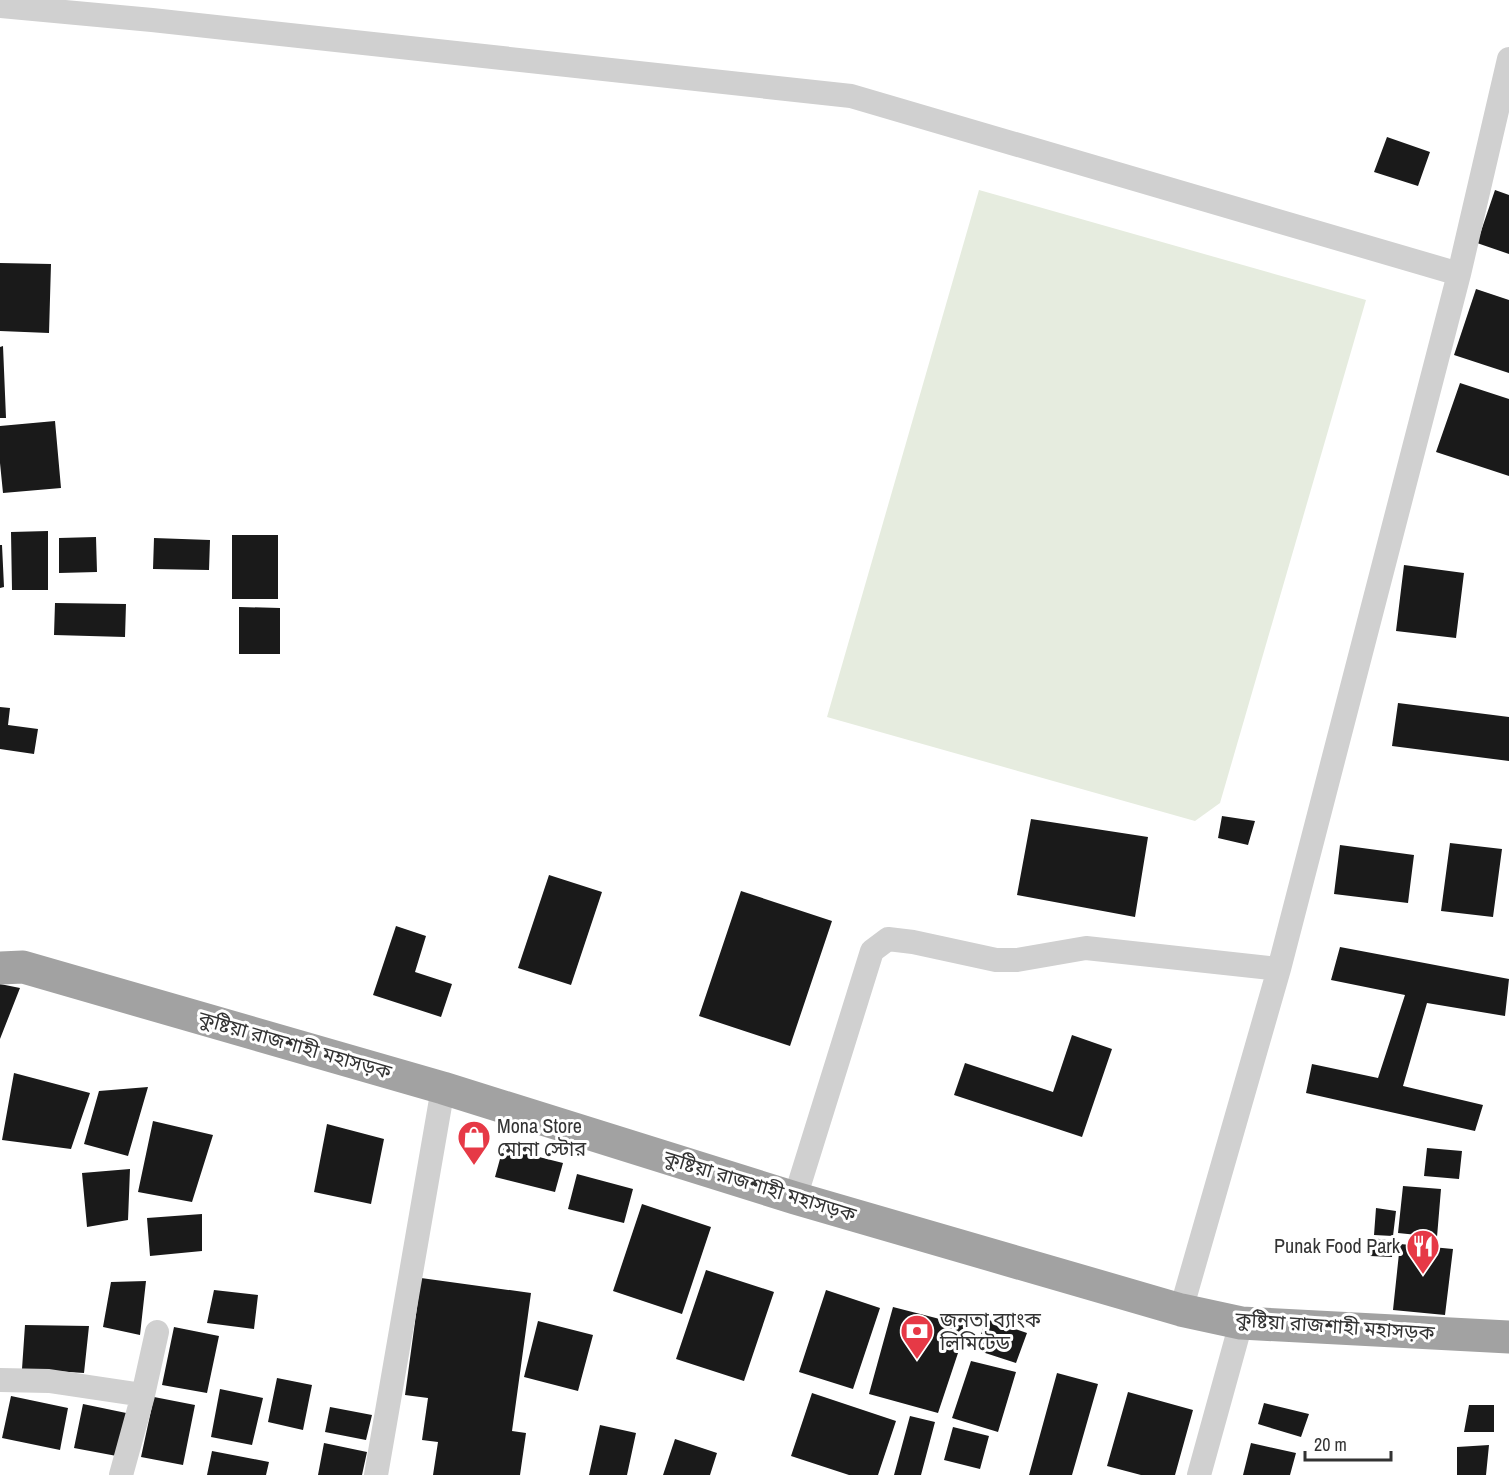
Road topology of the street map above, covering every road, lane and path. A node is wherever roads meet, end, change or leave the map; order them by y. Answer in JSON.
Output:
{"nodes":[{"id":1,"x":0,"y":6,"type":"edge"},
{"id":2,"x":1509,"y":59,"type":"edge"},
{"id":3,"x":1459,"y":274,"type":"junction"},
{"id":4,"x":8,"y":961,"type":"edge"},
{"id":5,"x":1279,"y":969,"type":"junction"},
{"id":6,"x":443,"y":1088,"type":"junction"},
{"id":7,"x":795,"y":1198,"type":"junction"},
{"id":8,"x":1181,"y":1310,"type":"junction"},
{"id":9,"x":1241,"y":1323,"type":"junction"},
{"id":10,"x":157,"y":1332,"type":"dead end"},
{"id":11,"x":1509,"y":1337,"type":"edge"},
{"id":12,"x":0,"y":1380,"type":"edge"},
{"id":13,"x":143,"y":1395,"type":"junction"},
{"id":14,"x":122,"y":1475,"type":"edge"},
{"id":15,"x":376,"y":1475,"type":"edge"},
{"id":16,"x":1199,"y":1475,"type":"edge"}],
"edges":[{"from":1,"to":3,"type":"street"},
{"from":2,"to":3,"type":"street"},
{"from":3,"to":5,"type":"street"},
{"from":4,"to":6,"type":"highway","name":"কুষ্টিয়া রাজশাহী মহাসড়ক"},
{"from":5,"to":7,"type":"street"},
{"from":5,"to":8,"type":"street"},
{"from":6,"to":7,"type":"highway","name":"কুষ্টিয়া রাজশাহী মহাসড়ক"},
{"from":6,"to":15,"type":"street"},
{"from":7,"to":8,"type":"highway","name":"কুষ্টিয়া রাজশাহী মহাসড়ক"},
{"from":8,"to":9,"type":"highway","name":"কুষ্টিয়া রাজশাহী মহাসড়ক"},
{"from":9,"to":11,"type":"highway","name":"কুষ্টিয়া রাজশাহী মহাসড়ক"},
{"from":9,"to":16,"type":"street"},
{"from":10,"to":13,"type":"street"},
{"from":12,"to":13,"type":"street"},
{"from":13,"to":14,"type":"street"}]}
